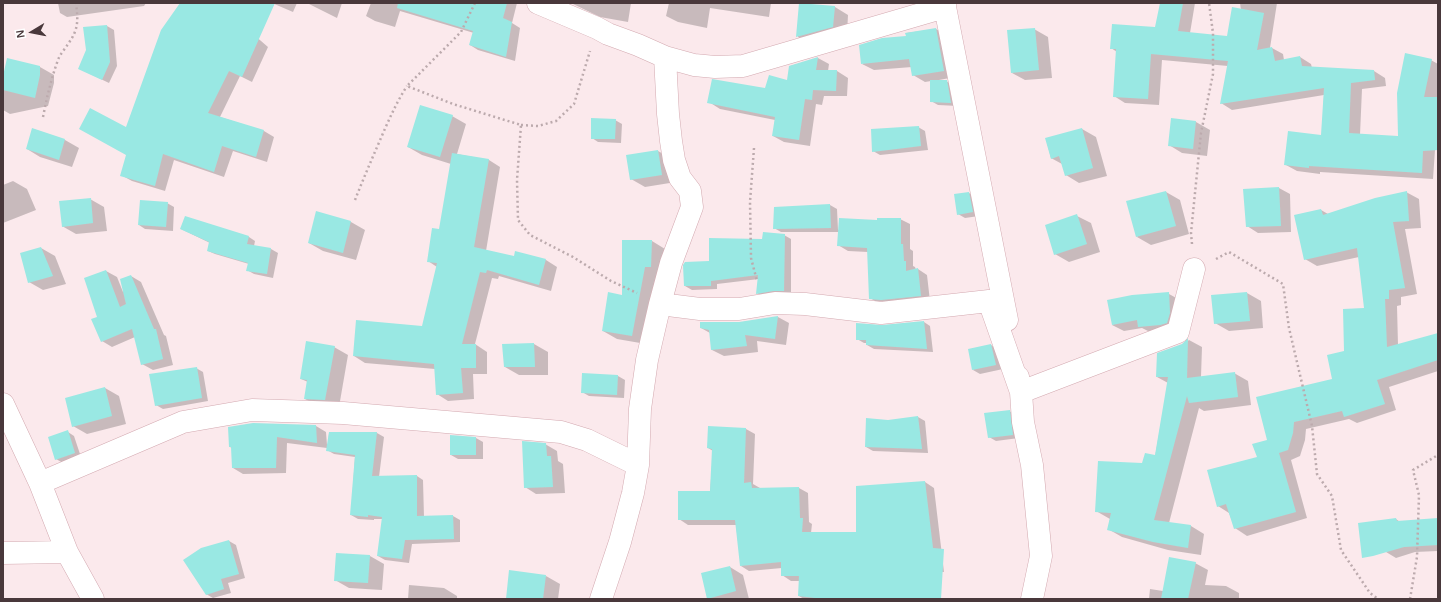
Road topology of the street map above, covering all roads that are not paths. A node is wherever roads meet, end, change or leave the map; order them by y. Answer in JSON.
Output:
{"nodes":[{"id":1,"x":538,"y":3,"type":"edge"},
{"id":2,"x":945,"y":5,"type":"edge"},
{"id":3,"x":665,"y":57,"type":"junction"},
{"id":4,"x":1194,"y":269,"type":"road end"},
{"id":5,"x":660,"y":304,"type":"junction"},
{"id":6,"x":1021,"y":392,"type":"junction"},
{"id":7,"x":3,"y":404,"type":"edge"},
{"id":8,"x":638,"y":465,"type":"junction"},
{"id":9,"x":40,"y":483,"type":"junction"},
{"id":10,"x":67,"y":552,"type":"junction"},
{"id":11,"x":3,"y":553,"type":"edge"},
{"id":12,"x":93,"y":599,"type":"edge"},
{"id":13,"x":601,"y":599,"type":"edge"},
{"id":14,"x":1032,"y":599,"type":"edge"}],
"edges":[{"from":1,"to":3,"type":"street"},
{"from":2,"to":3,"type":"street"},
{"from":2,"to":6,"type":"street"},
{"from":3,"to":5,"type":"street"},
{"from":4,"to":6,"type":"street"},
{"from":5,"to":6,"type":"street"},
{"from":5,"to":8,"type":"street"},
{"from":6,"to":14,"type":"street"},
{"from":7,"to":9,"type":"street"},
{"from":8,"to":9,"type":"street"},
{"from":8,"to":13,"type":"street"},
{"from":9,"to":10,"type":"street"},
{"from":10,"to":11,"type":"street"},
{"from":10,"to":12,"type":"street"}]}
